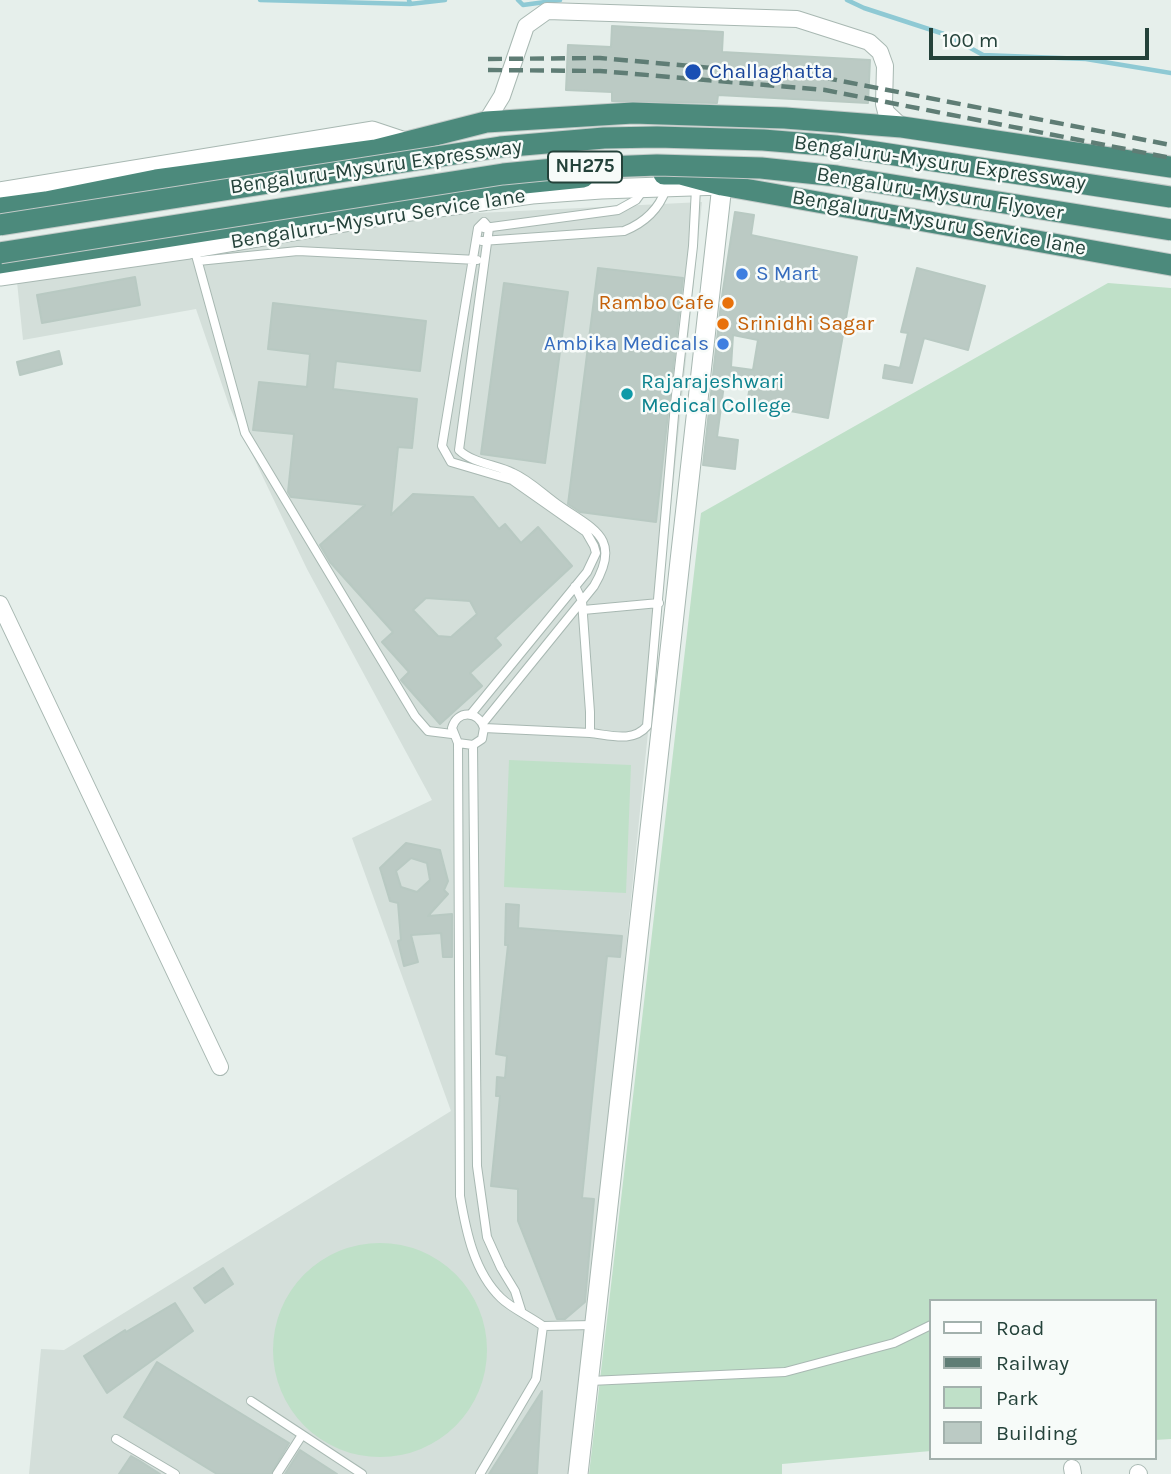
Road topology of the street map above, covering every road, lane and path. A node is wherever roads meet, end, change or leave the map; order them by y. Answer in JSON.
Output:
{"nodes":[{"id":1,"x":486,"y":122,"type":"junction"},
{"id":2,"x":902,"y":128,"type":"junction"},
{"id":3,"x":437,"y":134,"type":"junction"},
{"id":4,"x":405,"y":142,"type":"junction"},
{"id":5,"x":1171,"y":167,"type":"edge"},
{"id":6,"x":696,"y":185,"type":"junction"},
{"id":7,"x":722,"y":185,"type":"junction"},
{"id":8,"x":667,"y":186,"type":"junction"},
{"id":9,"x":646,"y":187,"type":"junction"},
{"id":10,"x":0,"y":192,"type":"edge"},
{"id":11,"x":1171,"y":198,"type":"edge"},
{"id":12,"x":452,"y":199,"type":"junction"},
{"id":13,"x":0,"y":208,"type":"edge"},
{"id":14,"x":0,"y":225,"type":"edge"},
{"id":15,"x":489,"y":228,"type":"junction"},
{"id":16,"x":1171,"y":230,"type":"edge"},
{"id":17,"x":486,"y":241,"type":"junction"},
{"id":18,"x":476,"y":242,"type":"junction"},
{"id":19,"x":0,"y":253,"type":"edge"},
{"id":20,"x":196,"y":255,"type":"junction"},
{"id":21,"x":473,"y":260,"type":"junction"},
{"id":22,"x":484,"y":260,"type":"junction"},
{"id":23,"x":0,"y":263,"type":"edge"},
{"id":24,"x":1171,"y":265,"type":"edge"},
{"id":25,"x":0,"y":276,"type":"edge"},
{"id":26,"x":514,"y":477,"type":"junction"},
{"id":27,"x":575,"y":586,"type":"junction"},
{"id":28,"x":582,"y":601,"type":"junction"},
{"id":29,"x":659,"y":603,"type":"junction"},
{"id":30,"x":0,"y":604,"type":"edge"},
{"id":31,"x":583,"y":610,"type":"junction"},
{"id":32,"x":471,"y":714,"type":"junction"},
{"id":33,"x":483,"y":726,"type":"junction"},
{"id":34,"x":590,"y":733,"type":"junction"},
{"id":35,"x":452,"y":734,"type":"junction"},
{"id":36,"x":458,"y":743,"type":"junction"},
{"id":37,"x":473,"y":745,"type":"junction"},
{"id":38,"x":220,"y":1067,"type":"dead end"},
{"id":39,"x":460,"y":1126,"type":"junction"},
{"id":40,"x":477,"y":1127,"type":"junction"},
{"id":41,"x":521,"y":1310,"type":"junction"},
{"id":42,"x":593,"y":1325,"type":"junction"},
{"id":43,"x":930,"y":1325,"type":"edge"},
{"id":44,"x":543,"y":1326,"type":"junction"},
{"id":45,"x":587,"y":1381,"type":"junction"},
{"id":46,"x":251,"y":1401,"type":"dead end"},
{"id":47,"x":302,"y":1435,"type":"junction"},
{"id":48,"x":116,"y":1439,"type":"dead end"},
{"id":49,"x":175,"y":1474,"type":"edge"},
{"id":50,"x":277,"y":1474,"type":"edge"},
{"id":51,"x":362,"y":1474,"type":"edge"},
{"id":52,"x":480,"y":1474,"type":"edge"},
{"id":53,"x":578,"y":1474,"type":"edge"}],
"edges":[{"from":1,"to":2,"type":"highway","name":"Bengaluru-Mysuru Expressway"},
{"from":1,"to":2,"type":"street"},
{"from":1,"to":3,"type":"highway","name":"Bengaluru-Mysuru Expressway"},
{"from":2,"to":5,"type":"highway","name":"Bengaluru-Mysuru Expressway"},
{"from":3,"to":4,"type":"highway","name":"Bengaluru-Mysuru Expressway"},
{"from":3,"to":12,"type":"highway"},
{"from":4,"to":10,"type":"street","name":"Bengaluru-Mysuru Expressway"},
{"from":4,"to":13,"type":"highway","name":"Bengaluru-Mysuru Expressway"},
{"from":6,"to":7,"type":"street","name":"Bengaluru-Mysuru Service lane","number":"NH275"},
{"from":6,"to":8,"type":"street","name":"Bengaluru-Mysuru Service lane","number":"NH275"},
{"from":6,"to":29,"type":"lane"},
{"from":7,"to":12,"type":"highway","number":"NH275"},
{"from":7,"to":24,"type":"highway","name":"Bengaluru-Mysuru Service lane","number":"NH275"},
{"from":7,"to":42,"type":"street"},
{"from":8,"to":9,"type":"street","name":"Bengaluru-Mysuru Service lane","number":"NH275"},
{"from":8,"to":17,"type":"lane"},
{"from":9,"to":12,"type":"street","name":"Bengaluru-Mysuru Service lane","number":"NH275"},
{"from":9,"to":15,"type":"lane"},
{"from":11,"to":14,"type":"highway","name":"Bengaluru-Mysuru Expressway","number":"NH275","bridge":true},
{"from":12,"to":20,"type":"street","name":"Bengaluru-Mysuru Service lane","number":"NH275"},
{"from":12,"to":23,"type":"highway","number":"NH275"},
{"from":15,"to":17,"type":"lane"},
{"from":15,"to":18,"type":"lane"},
{"from":16,"to":19,"type":"highway","name":"Bengaluru-Mysuru Flyover","number":"NH275","bridge":true},
{"from":17,"to":18,"type":"lane"},
{"from":17,"to":22,"type":"lane"},
{"from":18,"to":21,"type":"lane"},
{"from":20,"to":21,"type":"lane"},
{"from":20,"to":25,"type":"street","name":"Bengaluru-Mysuru Service lane","number":"NH275"},
{"from":20,"to":35,"type":"lane"},
{"from":21,"to":22,"type":"lane"},
{"from":21,"to":26,"type":"lane"},
{"from":22,"to":26,"type":"lane"},
{"from":26,"to":27,"type":"lane"},
{"from":26,"to":28,"type":"lane"},
{"from":27,"to":28,"type":"lane"},
{"from":27,"to":32,"type":"lane"},
{"from":28,"to":31,"type":"lane"},
{"from":28,"to":33,"type":"lane"},
{"from":29,"to":31,"type":"lane"},
{"from":29,"to":34,"type":"lane"},
{"from":30,"to":38,"type":"street"},
{"from":31,"to":34,"type":"lane"},
{"from":32,"to":33,"type":"lane"},
{"from":32,"to":35,"type":"lane"},
{"from":33,"to":34,"type":"lane"},
{"from":33,"to":37,"type":"lane"},
{"from":35,"to":36,"type":"lane"},
{"from":36,"to":37,"type":"lane"},
{"from":36,"to":39,"type":"lane"},
{"from":37,"to":40,"type":"lane"},
{"from":39,"to":40,"type":"lane"},
{"from":39,"to":41,"type":"lane"},
{"from":40,"to":41,"type":"lane"},
{"from":41,"to":44,"type":"lane"},
{"from":42,"to":44,"type":"lane"},
{"from":42,"to":45,"type":"street"},
{"from":43,"to":45,"type":"lane"},
{"from":44,"to":52,"type":"lane"},
{"from":45,"to":53,"type":"street"},
{"from":46,"to":47,"type":"lane"},
{"from":47,"to":50,"type":"lane"},
{"from":47,"to":51,"type":"lane"},
{"from":48,"to":49,"type":"lane"}]}
